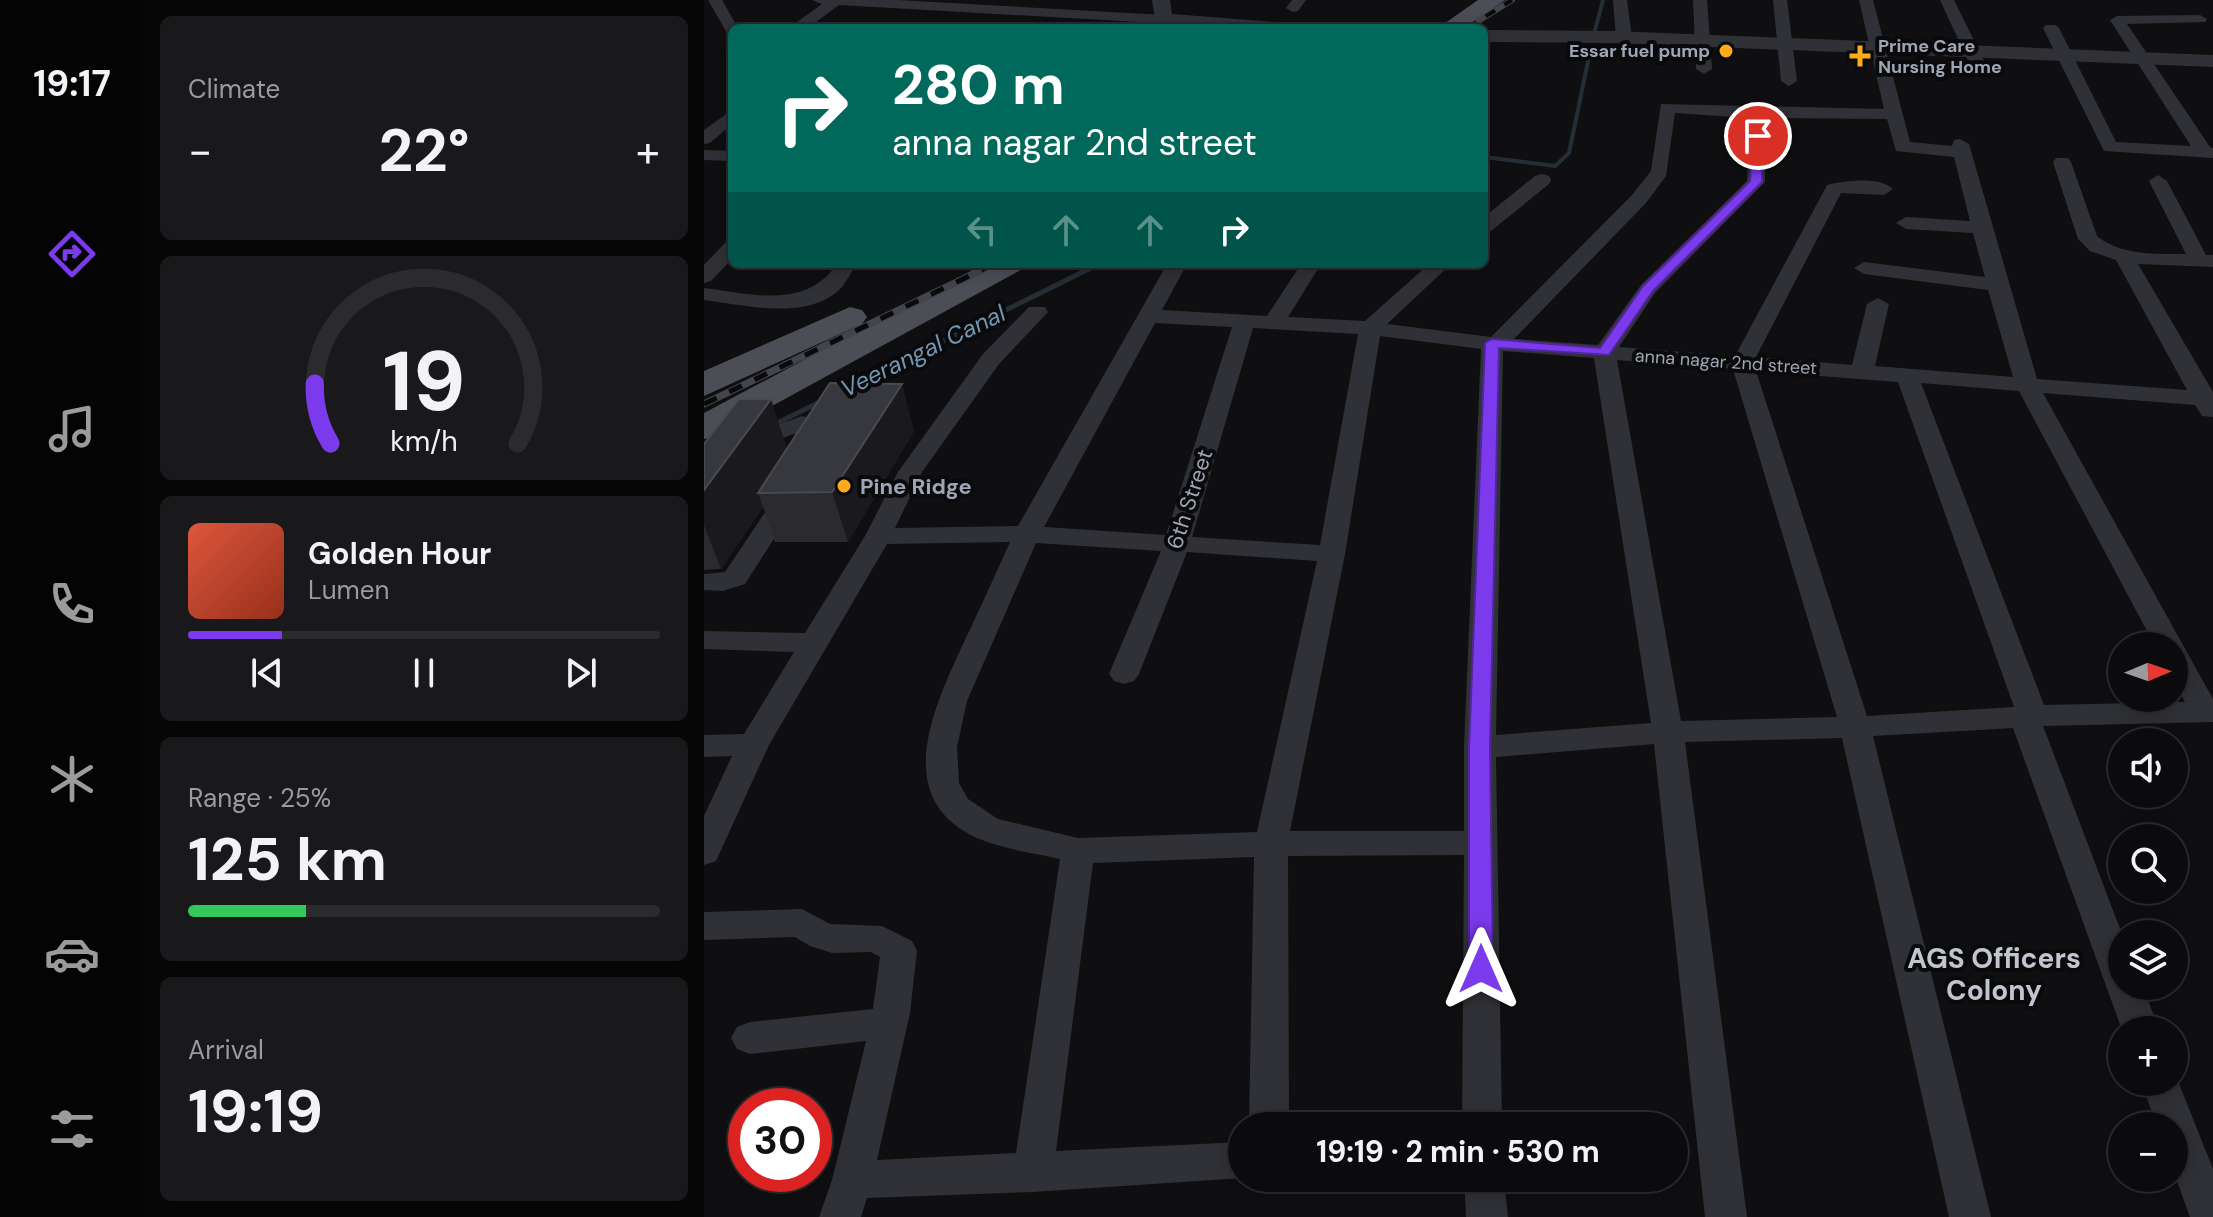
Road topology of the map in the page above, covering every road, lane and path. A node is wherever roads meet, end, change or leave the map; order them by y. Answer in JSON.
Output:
{"nodes":[{"id":1,"x":715,"y":0,"type":"edge"},
{"id":2,"x":821,"y":0,"type":"edge"},
{"id":3,"x":1161,"y":0,"type":"edge"},
{"id":4,"x":1620,"y":0,"type":"edge"},
{"id":5,"x":1700,"y":0,"type":"edge"},
{"id":6,"x":1780,"y":0,"type":"edge"},
{"id":7,"x":1866,"y":0,"type":"edge"},
{"id":8,"x":1947,"y":0,"type":"edge"},
{"id":9,"x":2184,"y":0,"type":"edge"},
{"id":10,"x":836,"y":1,"type":"edge"},
{"id":11,"x":930,"y":2,"type":"edge"},
{"id":12,"x":989,"y":4,"type":"edge"},
{"id":13,"x":1504,"y":4,"type":"edge"},
{"id":14,"x":1075,"y":14,"type":"edge"},
{"id":15,"x":729,"y":24,"type":"edge"},
{"id":16,"x":803,"y":24,"type":"edge"},
{"id":17,"x":1165,"y":24,"type":"edge"},
{"id":18,"x":1459,"y":24,"type":"edge"},
{"id":19,"x":1485,"y":24,"type":"edge"},
{"id":20,"x":2051,"y":28,"type":"dead end"},
{"id":21,"x":1488,"y":36,"type":"edge"},
{"id":22,"x":1619,"y":37,"type":"junction"},
{"id":23,"x":1701,"y":40,"type":"junction"},
{"id":24,"x":1787,"y":44,"type":"junction"},
{"id":25,"x":1879,"y":46,"type":"junction"},
{"id":26,"x":1970,"y":50,"type":"junction"},
{"id":27,"x":2067,"y":56,"type":"junction"},
{"id":28,"x":2144,"y":60,"type":"junction"},
{"id":29,"x":2213,"y":61,"type":"edge"},
{"id":30,"x":1704,"y":69,"type":"dead end"},
{"id":31,"x":1980,"y":69,"type":"dead end"},
{"id":32,"x":1789,"y":81,"type":"dead end"},
{"id":33,"x":1758,"y":113,"type":"junction"},
{"id":34,"x":1896,"y":114,"type":"junction"},
{"id":35,"x":728,"y":118,"type":"edge"},
{"id":36,"x":704,"y":139,"type":"edge"},
{"id":37,"x":2208,"y":152,"type":"edge"},
{"id":38,"x":704,"y":155,"type":"edge"},
{"id":39,"x":728,"y":156,"type":"edge"},
{"id":40,"x":2062,"y":162,"type":"dead end"},
{"id":41,"x":1542,"y":180,"type":"dead end"},
{"id":42,"x":2158,"y":181,"type":"dead end"},
{"id":43,"x":1884,"y":189,"type":"dead end"},
{"id":44,"x":1906,"y":223,"type":"dead end"},
{"id":45,"x":1488,"y":224,"type":"edge"},
{"id":46,"x":1982,"y":228,"type":"junction"},
{"id":47,"x":728,"y":251,"type":"edge"},
{"id":48,"x":2124,"y":256,"type":"junction"},
{"id":49,"x":2206,"y":261,"type":"edge"},
{"id":50,"x":844,"y":268,"type":"edge"},
{"id":51,"x":961,"y":268,"type":"edge"},
{"id":52,"x":996,"y":268,"type":"edge"},
{"id":53,"x":1175,"y":268,"type":"edge"},
{"id":54,"x":1308,"y":268,"type":"edge"},
{"id":55,"x":1437,"y":268,"type":"edge"},
{"id":56,"x":1864,"y":268,"type":"dead end"},
{"id":57,"x":704,"y":277,"type":"edge"},
{"id":58,"x":1997,"y":285,"type":"junction"},
{"id":59,"x":932,"y":290,"type":"junction"},
{"id":60,"x":704,"y":294,"type":"edge"},
{"id":61,"x":1878,"y":304,"type":"dead end"},
{"id":62,"x":1037,"y":312,"type":"dead end"},
{"id":63,"x":1148,"y":316,"type":"junction"},
{"id":64,"x":1245,"y":320,"type":"junction"},
{"id":65,"x":1275,"y":321,"type":"junction"},
{"id":66,"x":1370,"y":328,"type":"junction"},
{"id":67,"x":1494,"y":344,"type":"junction"},
{"id":68,"x":1604,"y":352,"type":"junction"},
{"id":69,"x":1742,"y":363,"type":"junction"},
{"id":70,"x":1862,"y":372,"type":"junction"},
{"id":71,"x":1907,"y":376,"type":"junction"},
{"id":72,"x":704,"y":385,"type":"edge"},
{"id":73,"x":2027,"y":385,"type":"junction"},
{"id":74,"x":2209,"y":405,"type":"edge"},
{"id":75,"x":769,"y":420,"type":"junction"},
{"id":76,"x":704,"y":428,"type":"edge"},
{"id":77,"x":738,"y":473,"type":"edge"},
{"id":78,"x":1027,"y":534,"type":"junction"},
{"id":79,"x":878,"y":536,"type":"junction"},
{"id":80,"x":1176,"y":546,"type":"junction"},
{"id":81,"x":1332,"y":554,"type":"junction"},
{"id":82,"x":704,"y":582,"type":"edge"},
{"id":83,"x":2161,"y":632,"type":"edge"},
{"id":84,"x":704,"y":640,"type":"edge"},
{"id":85,"x":814,"y":643,"type":"junction"},
{"id":86,"x":1124,"y":674,"type":"dead end"},
{"id":87,"x":2188,"y":678,"type":"edge"},
{"id":88,"x":2209,"y":712,"type":"edge"},
{"id":89,"x":2028,"y":716,"type":"junction"},
{"id":90,"x":1855,"y":727,"type":"junction"},
{"id":91,"x":1668,"y":732,"type":"junction"},
{"id":92,"x":753,"y":745,"type":"junction"},
{"id":93,"x":704,"y":746,"type":"edge"},
{"id":94,"x":1480,"y":747,"type":"junction"},
{"id":95,"x":1480,"y":843,"type":"junction"},
{"id":96,"x":1271,"y":844,"type":"junction"},
{"id":97,"x":1078,"y":851,"type":"junction"},
{"id":98,"x":704,"y":852,"type":"edge"},
{"id":99,"x":704,"y":926,"type":"edge"},
{"id":100,"x":2108,"y":941,"type":"edge"},
{"id":101,"x":888,"y":1023,"type":"junction"},
{"id":102,"x":750,"y":1038,"type":"dead end"},
{"id":103,"x":2165,"y":1096,"type":"edge"},
{"id":104,"x":1269,"y":1112,"type":"edge"},
{"id":105,"x":1482,"y":1112,"type":"edge"},
{"id":106,"x":1228,"y":1161,"type":"edge"},
{"id":107,"x":1033,"y":1173,"type":"junction"},
{"id":108,"x":1485,"y":1192,"type":"edge"},
{"id":109,"x":846,"y":1198,"type":"edge"},
{"id":110,"x":1487,"y":1217,"type":"edge"},
{"id":111,"x":1726,"y":1217,"type":"edge"},
{"id":112,"x":1970,"y":1217,"type":"edge"},
{"id":113,"x":2211,"y":1217,"type":"edge"}],
"edges":[{"from":1,"to":15,"type":"street"},
{"from":2,"to":10,"type":"street"},
{"from":3,"to":17,"type":"street"},
{"from":4,"to":22,"type":"street"},
{"from":5,"to":23,"type":"street"},
{"from":6,"to":24,"type":"street"},
{"from":7,"to":25,"type":"street"},
{"from":8,"to":26,"type":"street"},
{"from":9,"to":28,"type":"street"},
{"from":10,"to":11,"type":"street"},
{"from":10,"to":16,"type":"street"},
{"from":11,"to":12,"type":"street"},
{"from":12,"to":14,"type":"street"},
{"from":13,"to":18,"type":"main road"},
{"from":13,"to":19,"type":"main road"},
{"from":14,"to":17,"type":"street"},
{"from":20,"to":27,"type":"street"},
{"from":21,"to":22,"type":"street"},
{"from":22,"to":23,"type":"street"},
{"from":23,"to":24,"type":"street"},
{"from":23,"to":30,"type":"street"},
{"from":24,"to":25,"type":"street"},
{"from":24,"to":32,"type":"street"},
{"from":25,"to":26,"type":"street"},
{"from":25,"to":34,"type":"street"},
{"from":26,"to":27,"type":"street"},
{"from":26,"to":31,"type":"street"},
{"from":27,"to":28,"type":"street"},
{"from":27,"to":37,"type":"street"},
{"from":28,"to":29,"type":"street"},
{"from":28,"to":37,"type":"street"},
{"from":33,"to":34,"type":"street"},
{"from":33,"to":67,"type":"street"},
{"from":33,"to":68,"type":"street"},
{"from":34,"to":46,"type":"street"},
{"from":35,"to":36,"type":"street"},
{"from":38,"to":39,"type":"street"},
{"from":40,"to":48,"type":"street"},
{"from":41,"to":45,"type":"street"},
{"from":42,"to":49,"type":"street"},
{"from":43,"to":69,"type":"street"},
{"from":44,"to":46,"type":"street"},
{"from":46,"to":58,"type":"street"},
{"from":47,"to":57,"type":"street"},
{"from":48,"to":49,"type":"street"},
{"from":48,"to":74,"type":"street"},
{"from":50,"to":60,"type":"street"},
{"from":51,"to":59,"type":"main road"},
{"from":52,"to":59,"type":"main road"},
{"from":53,"to":63,"type":"street"},
{"from":54,"to":65,"type":"street"},
{"from":55,"to":66,"type":"street"},
{"from":56,"to":58,"type":"street"},
{"from":58,"to":73,"type":"street"},
{"from":59,"to":72,"type":"main road"},
{"from":59,"to":75,"type":"main road"},
{"from":61,"to":70,"type":"street"},
{"from":62,"to":79,"type":"street"},
{"from":63,"to":64,"type":"street","name":"anna nagar 2nd street"},
{"from":63,"to":78,"type":"street"},
{"from":64,"to":65,"type":"street","name":"anna nagar 2nd street"},
{"from":64,"to":80,"type":"street","name":"6th Street"},
{"from":65,"to":66,"type":"street","name":"anna nagar 2nd street"},
{"from":66,"to":67,"type":"street","name":"anna nagar 2nd street"},
{"from":66,"to":81,"type":"street"},
{"from":67,"to":68,"type":"street","name":"anna nagar 2nd street"},
{"from":67,"to":94,"type":"street"},
{"from":68,"to":69,"type":"street","name":"anna nagar 2nd street"},
{"from":68,"to":91,"type":"street"},
{"from":69,"to":70,"type":"street","name":"anna nagar 2nd street"},
{"from":69,"to":90,"type":"street"},
{"from":70,"to":71,"type":"street","name":"anna nagar 2nd street"},
{"from":71,"to":73,"type":"street","name":"anna nagar 2nd street"},
{"from":71,"to":89,"type":"street"},
{"from":73,"to":74,"type":"street","name":"anna nagar 2nd street"},
{"from":73,"to":83,"type":"street"},
{"from":75,"to":76,"type":"main road"},
{"from":75,"to":77,"type":"street"},
{"from":75,"to":82,"type":"street"},
{"from":78,"to":79,"type":"street"},
{"from":78,"to":80,"type":"street"},
{"from":78,"to":97,"type":"street"},
{"from":79,"to":85,"type":"street"},
{"from":80,"to":81,"type":"street"},
{"from":80,"to":86,"type":"street","name":"6th Street"},
{"from":81,"to":96,"type":"street"},
{"from":84,"to":85,"type":"street"},
{"from":85,"to":92,"type":"street"},
{"from":87,"to":88,"type":"street"},
{"from":88,"to":89,"type":"street"},
{"from":89,"to":90,"type":"street"},
{"from":89,"to":100,"type":"street"},
{"from":90,"to":91,"type":"street"},
{"from":90,"to":112,"type":"street"},
{"from":91,"to":94,"type":"street"},
{"from":91,"to":111,"type":"street"},
{"from":92,"to":93,"type":"street"},
{"from":92,"to":98,"type":"street"},
{"from":94,"to":95,"type":"street"},
{"from":95,"to":96,"type":"street"},
{"from":95,"to":105,"type":"street"},
{"from":96,"to":97,"type":"street"},
{"from":96,"to":104,"type":"street"},
{"from":97,"to":107,"type":"street"},
{"from":99,"to":101,"type":"street"},
{"from":101,"to":102,"type":"street"},
{"from":101,"to":109,"type":"street"},
{"from":103,"to":113,"type":"street"},
{"from":106,"to":107,"type":"street"},
{"from":107,"to":109,"type":"street"},
{"from":108,"to":110,"type":"street"}]}
